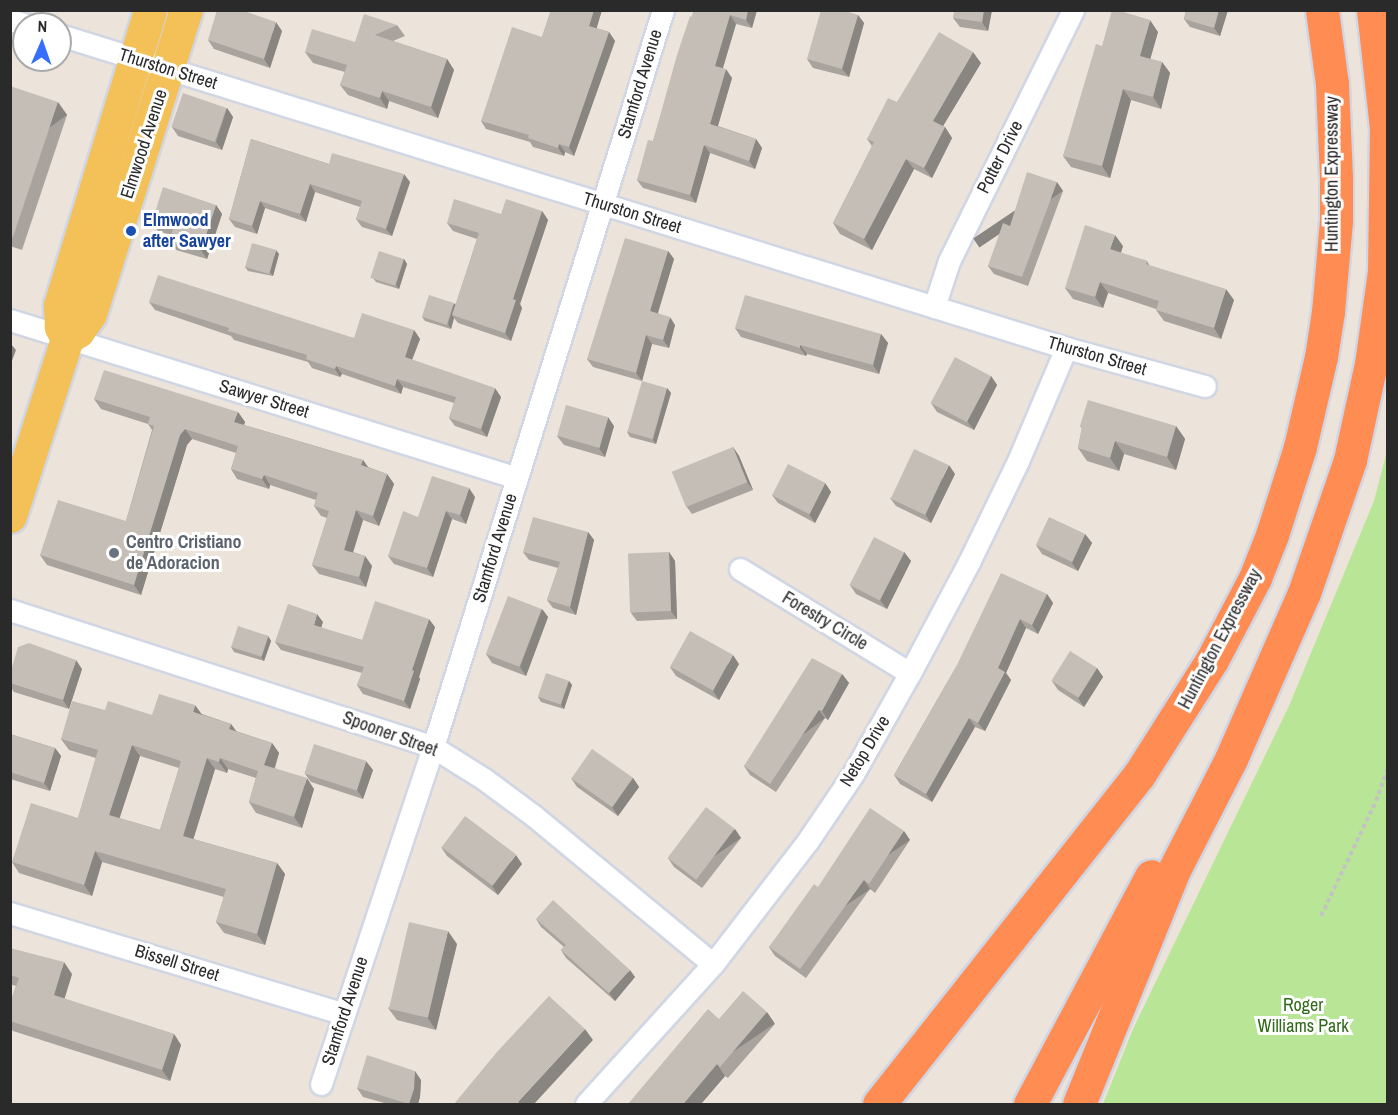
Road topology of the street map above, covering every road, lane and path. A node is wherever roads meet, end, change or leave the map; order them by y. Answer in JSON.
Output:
{"nodes":[{"id":1,"x":150,"y":10,"type":"edge"},
{"id":2,"x":186,"y":10,"type":"edge"},
{"id":3,"x":663,"y":10,"type":"edge"},
{"id":4,"x":1073,"y":10,"type":"edge"},
{"id":5,"x":1322,"y":10,"type":"edge"},
{"id":6,"x":1373,"y":10,"type":"edge"},
{"id":7,"x":72,"y":39,"type":"edge"},
{"id":8,"x":135,"y":59,"type":"junction"},
{"id":9,"x":168,"y":69,"type":"junction"},
{"id":10,"x":603,"y":204,"type":"junction"},
{"id":11,"x":934,"y":307,"type":"junction"},
{"id":12,"x":10,"y":320,"type":"edge"},
{"id":13,"x":67,"y":338,"type":"junction"},
{"id":14,"x":1066,"y":348,"type":"junction"},
{"id":15,"x":1205,"y":386,"type":"dead end"},
{"id":16,"x":517,"y":477,"type":"junction"},
{"id":17,"x":10,"y":516,"type":"edge"},
{"id":18,"x":740,"y":569,"type":"dead end"},
{"id":19,"x":10,"y":610,"type":"edge"},
{"id":20,"x":1284,"y":638,"type":"junction"},
{"id":21,"x":910,"y":673,"type":"junction"},
{"id":22,"x":433,"y":747,"type":"junction"},
{"id":23,"x":1388,"y":768,"type":"edge"},
{"id":24,"x":10,"y":913,"type":"edge"},
{"id":25,"x":1321,"y":916,"type":"dead end"},
{"id":26,"x":713,"y":964,"type":"junction"},
{"id":27,"x":344,"y":1014,"type":"junction"},
{"id":28,"x":321,"y":1084,"type":"dead end"},
{"id":29,"x":586,"y":1104,"type":"edge"},
{"id":30,"x":879,"y":1104,"type":"edge"},
{"id":31,"x":1030,"y":1104,"type":"edge"},
{"id":32,"x":1079,"y":1104,"type":"edge"}],
"edges":[{"from":1,"to":8,"type":"main road","name":"Elmwood Avenue"},
{"from":2,"to":9,"type":"main road","name":"Elmwood Avenue"},
{"from":3,"to":10,"type":"street","name":"Stamford Avenue"},
{"from":4,"to":11,"type":"street","name":"Potter Drive"},
{"from":5,"to":30,"type":"highway","name":"Huntington Expressway"},
{"from":6,"to":20,"type":"highway"},
{"from":7,"to":8,"type":"street","name":"Thurston Street"},
{"from":8,"to":9,"type":"street","name":"Thurston Street"},
{"from":8,"to":13,"type":"main road","name":"Elmwood Avenue"},
{"from":9,"to":10,"type":"street","name":"Thurston Street"},
{"from":9,"to":13,"type":"main road","name":"Elmwood Avenue"},
{"from":10,"to":11,"type":"street","name":"Thurston Street"},
{"from":10,"to":16,"type":"street","name":"Stamford Avenue"},
{"from":11,"to":14,"type":"street","name":"Thurston Street"},
{"from":12,"to":13,"type":"street","name":"Sawyer Street"},
{"from":13,"to":16,"type":"street","name":"Sawyer Street"},
{"from":13,"to":17,"type":"main road","name":"Elmwood Avenue"},
{"from":14,"to":15,"type":"street","name":"Thurston Street"},
{"from":14,"to":21,"type":"street","name":"Netop Drive"},
{"from":16,"to":22,"type":"street","name":"Stamford Avenue"},
{"from":18,"to":21,"type":"street","name":"Forestry Circle"},
{"from":19,"to":22,"type":"street","name":"Spooner Street"},
{"from":20,"to":31,"type":"highway"},
{"from":20,"to":32,"type":"highway"},
{"from":21,"to":26,"type":"street","name":"Netop Drive"},
{"from":22,"to":26,"type":"street","name":"Spooner Street"},
{"from":22,"to":27,"type":"street","name":"Stamford Avenue"},
{"from":23,"to":25,"type":"path"},
{"from":24,"to":27,"type":"street","name":"Bissell Street"},
{"from":26,"to":29,"type":"street","name":"Netop Drive"},
{"from":27,"to":28,"type":"street","name":"Stamford Avenue"}]}
